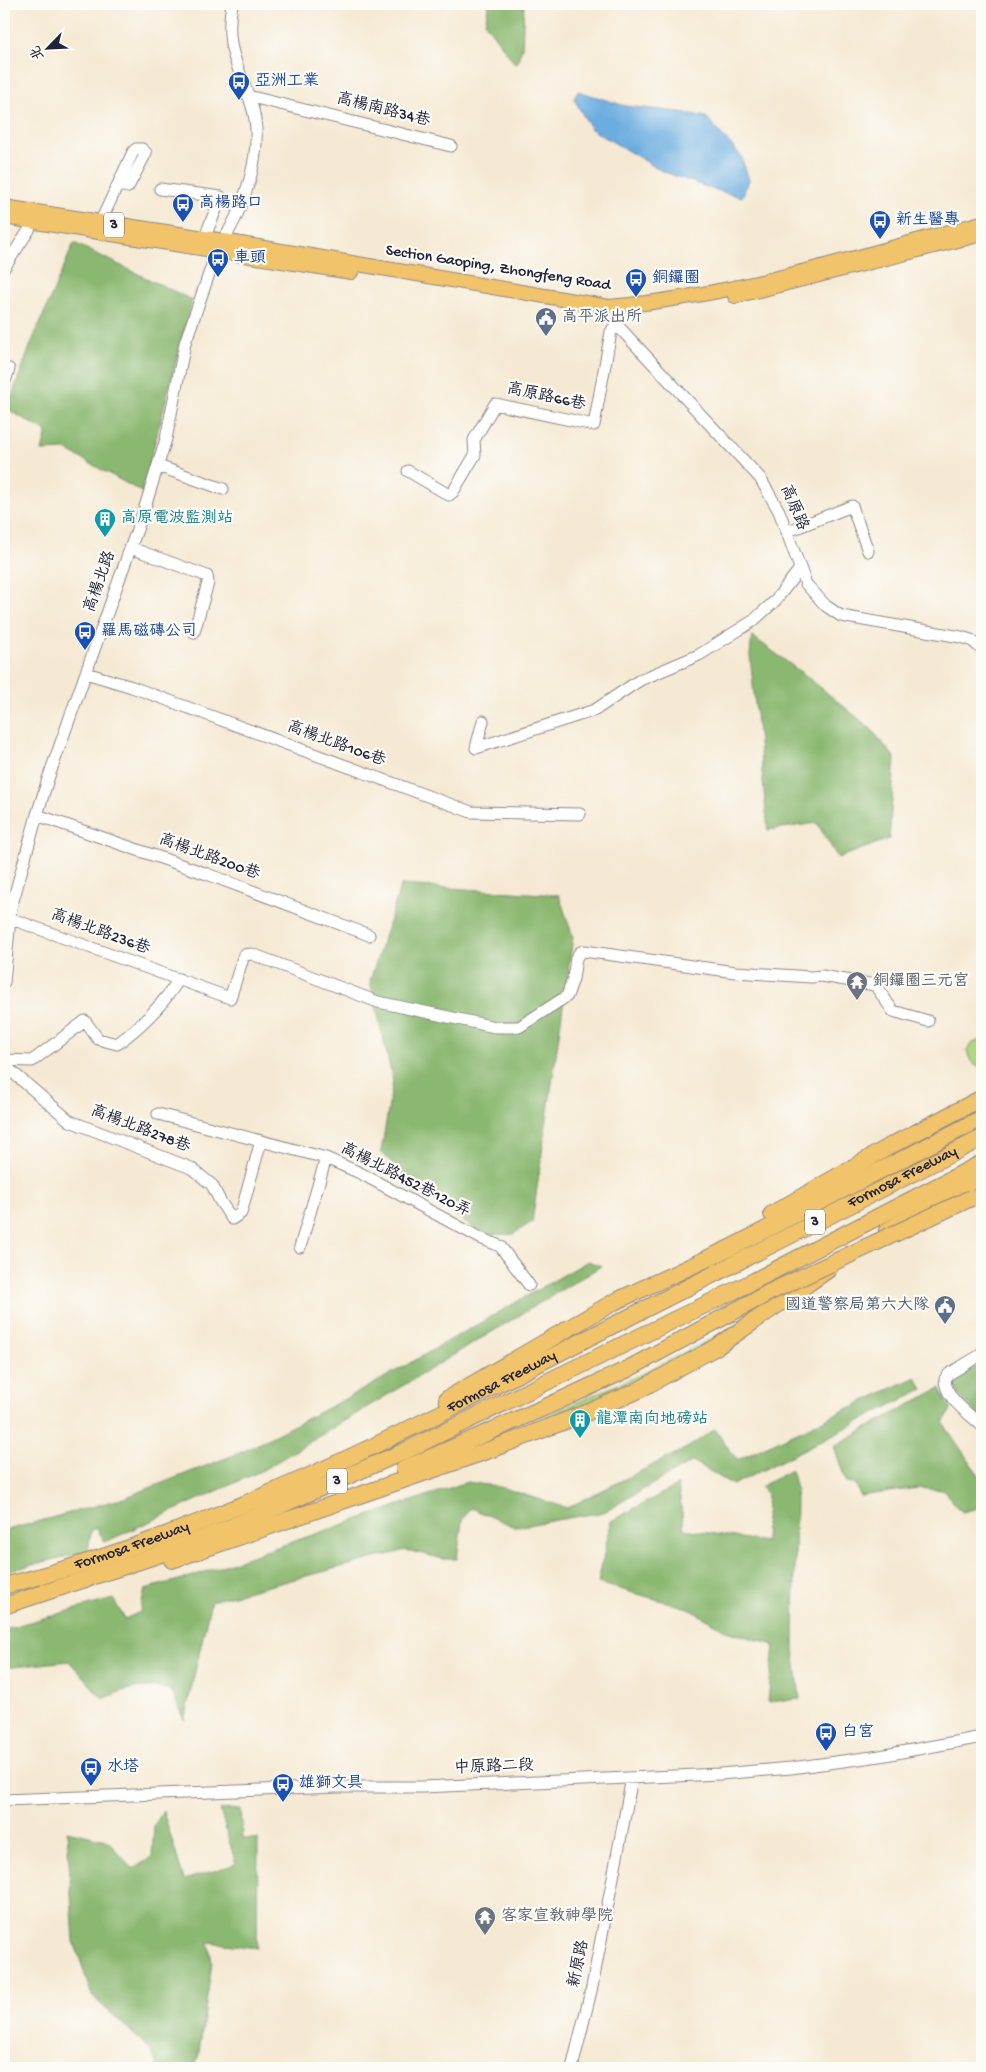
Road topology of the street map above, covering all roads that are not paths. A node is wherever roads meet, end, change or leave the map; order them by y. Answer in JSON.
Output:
{"nodes":[{"id":1,"x":232,"y":4,"type":"edge"},
{"id":2,"x":248,"y":96,"type":"junction"},
{"id":3,"x":451,"y":146,"type":"dead end"},
{"id":4,"x":118,"y":186,"type":"dead end"},
{"id":5,"x":160,"y":189,"type":"dead end"},
{"id":6,"x":4,"y":207,"type":"edge"},
{"id":7,"x":4,"y":217,"type":"edge"},
{"id":8,"x":33,"y":217,"type":"junction"},
{"id":9,"x":100,"y":223,"type":"junction"},
{"id":10,"x":982,"y":223,"type":"edge"},
{"id":11,"x":982,"y":234,"type":"edge"},
{"id":12,"x":204,"y":239,"type":"junction"},
{"id":13,"x":220,"y":246,"type":"junction"},
{"id":14,"x":4,"y":268,"type":"edge"},
{"id":15,"x":615,"y":315,"type":"junction"},
{"id":16,"x":10,"y":368,"type":"dead end"},
{"id":17,"x":4,"y":384,"type":"edge"},
{"id":18,"x":158,"y":466,"type":"junction"},
{"id":19,"x":408,"y":471,"type":"dead end"},
{"id":20,"x":223,"y":489,"type":"dead end"},
{"id":21,"x":786,"y":532,"type":"junction"},
{"id":22,"x":130,"y":548,"type":"junction"},
{"id":23,"x":868,"y":551,"type":"dead end"},
{"id":24,"x":799,"y":570,"type":"junction"},
{"id":25,"x":194,"y":632,"type":"dead end"},
{"id":26,"x":982,"y":649,"type":"edge"},
{"id":27,"x":86,"y":673,"type":"junction"},
{"id":28,"x":483,"y":721,"type":"dead end"},
{"id":29,"x":580,"y":814,"type":"dead end"},
{"id":30,"x":37,"y":815,"type":"junction"},
{"id":31,"x":9,"y":918,"type":"junction"},
{"id":32,"x":369,"y":935,"type":"dead end"},
{"id":33,"x":180,"y":979,"type":"junction"},
{"id":34,"x":4,"y":982,"type":"edge"},
{"id":35,"x":928,"y":1021,"type":"dead end"},
{"id":36,"x":4,"y":1060,"type":"edge"},
{"id":37,"x":4,"y":1066,"type":"edge"},
{"id":38,"x":982,"y":1098,"type":"edge"},
{"id":39,"x":158,"y":1114,"type":"dead end"},
{"id":40,"x":982,"y":1118,"type":"edge"},
{"id":41,"x":982,"y":1138,"type":"edge"},
{"id":42,"x":261,"y":1141,"type":"junction"},
{"id":43,"x":326,"y":1158,"type":"junction"},
{"id":44,"x":982,"y":1163,"type":"edge"},
{"id":45,"x":982,"y":1175,"type":"edge"},
{"id":46,"x":977,"y":1195,"type":"edge"},
{"id":47,"x":300,"y":1247,"type":"dead end"},
{"id":48,"x":676,"y":1271,"type":"junction"},
{"id":49,"x":529,"y":1285,"type":"dead end"},
{"id":50,"x":982,"y":1354,"type":"edge"},
{"id":51,"x":982,"y":1426,"type":"edge"},
{"id":52,"x":364,"y":1450,"type":"junction"},
{"id":53,"x":329,"y":1504,"type":"junction"},
{"id":54,"x":4,"y":1586,"type":"edge"},
{"id":55,"x":9,"y":1604,"type":"edge"},
{"id":56,"x":982,"y":1737,"type":"edge"},
{"id":57,"x":632,"y":1778,"type":"junction"},
{"id":58,"x":4,"y":1800,"type":"edge"},
{"id":59,"x":572,"y":2068,"type":"edge"}],
"edges":[{"from":1,"to":2,"type":"street","name":"高楊北路"},
{"from":2,"to":3,"type":"street","name":"高楊南路34巷"},
{"from":2,"to":13,"type":"street","name":"高楊北路"},
{"from":4,"to":9,"type":"street"},
{"from":5,"to":12,"type":"street"},
{"from":6,"to":8,"type":"main road","name":"Section Gaoping, Zhongfeng Road","number":"3"},
{"from":7,"to":8,"type":"main road","name":"Section Gaoping, Zhongfeng Road","number":"3"},
{"from":8,"to":9,"type":"main road","name":"Section Gaoping, Zhongfeng Road","number":"3"},
{"from":8,"to":13,"type":"main road","name":"Section Gaoping, Zhongfeng Road","number":"3"},
{"from":8,"to":14,"type":"street"},
{"from":9,"to":12,"type":"main road","name":"Section Gaoping, Zhongfeng Road","number":"3"},
{"from":10,"to":15,"type":"main road","name":"Section Gaoping, Zhongfeng Road","number":"3"},
{"from":11,"to":15,"type":"main road","name":"Section Gaoping, Zhongfeng Road","number":"3"},
{"from":12,"to":13,"type":"main road","name":"Section Gaoping, Zhongfeng Road","number":"3"},
{"from":13,"to":15,"type":"main road","name":"Section Gaoping, Zhongfeng Road","number":"3"},
{"from":13,"to":18,"type":"street","name":"高楊北路"},
{"from":15,"to":19,"type":"street","name":"高原路66巷"},
{"from":15,"to":21,"type":"street","name":"高原路"},
{"from":16,"to":17,"type":"street"},
{"from":18,"to":20,"type":"street"},
{"from":18,"to":22,"type":"street","name":"高楊北路"},
{"from":21,"to":23,"type":"street"},
{"from":21,"to":24,"type":"street","name":"高原路"},
{"from":22,"to":25,"type":"street"},
{"from":22,"to":27,"type":"street","name":"高楊北路"},
{"from":24,"to":26,"type":"street","name":"高原路"},
{"from":24,"to":28,"type":"street"},
{"from":27,"to":29,"type":"street","name":"高楊北路106巷"},
{"from":27,"to":30,"type":"street","name":"高楊北路"},
{"from":30,"to":31,"type":"street","name":"高楊北路"},
{"from":30,"to":32,"type":"street","name":"高楊北路200巷"},
{"from":31,"to":33,"type":"street","name":"高楊北路236巷"},
{"from":31,"to":34,"type":"street","name":"高楊北路"},
{"from":33,"to":35,"type":"street","name":"高楊北路236巷"},
{"from":33,"to":36,"type":"street"},
{"from":37,"to":42,"type":"street","name":"高楊北路278巷"},
{"from":38,"to":48,"type":"highway"},
{"from":39,"to":42,"type":"street","name":"高楊北路452巷120弄"},
{"from":40,"to":48,"type":"highway"},
{"from":41,"to":52,"type":"highway","name":"Formosa Freeway","number":"3"},
{"from":42,"to":43,"type":"street","name":"高楊北路452巷120弄"},
{"from":43,"to":47,"type":"street"},
{"from":43,"to":49,"type":"street","name":"高楊北路452巷120弄"},
{"from":44,"to":55,"type":"highway","name":"Formosa Freeway","number":"3"},
{"from":45,"to":53,"type":"highway"},
{"from":46,"to":53,"type":"highway","bridge":true},
{"from":48,"to":52,"type":"highway"},
{"from":50,"to":51,"type":"street"},
{"from":52,"to":54,"type":"highway","name":"Formosa Freeway","number":"3"},
{"from":53,"to":55,"type":"highway"},
{"from":56,"to":57,"type":"street","name":"中原路二段"},
{"from":57,"to":58,"type":"street","name":"中原路二段"},
{"from":57,"to":59,"type":"street","name":"新原路"}]}
